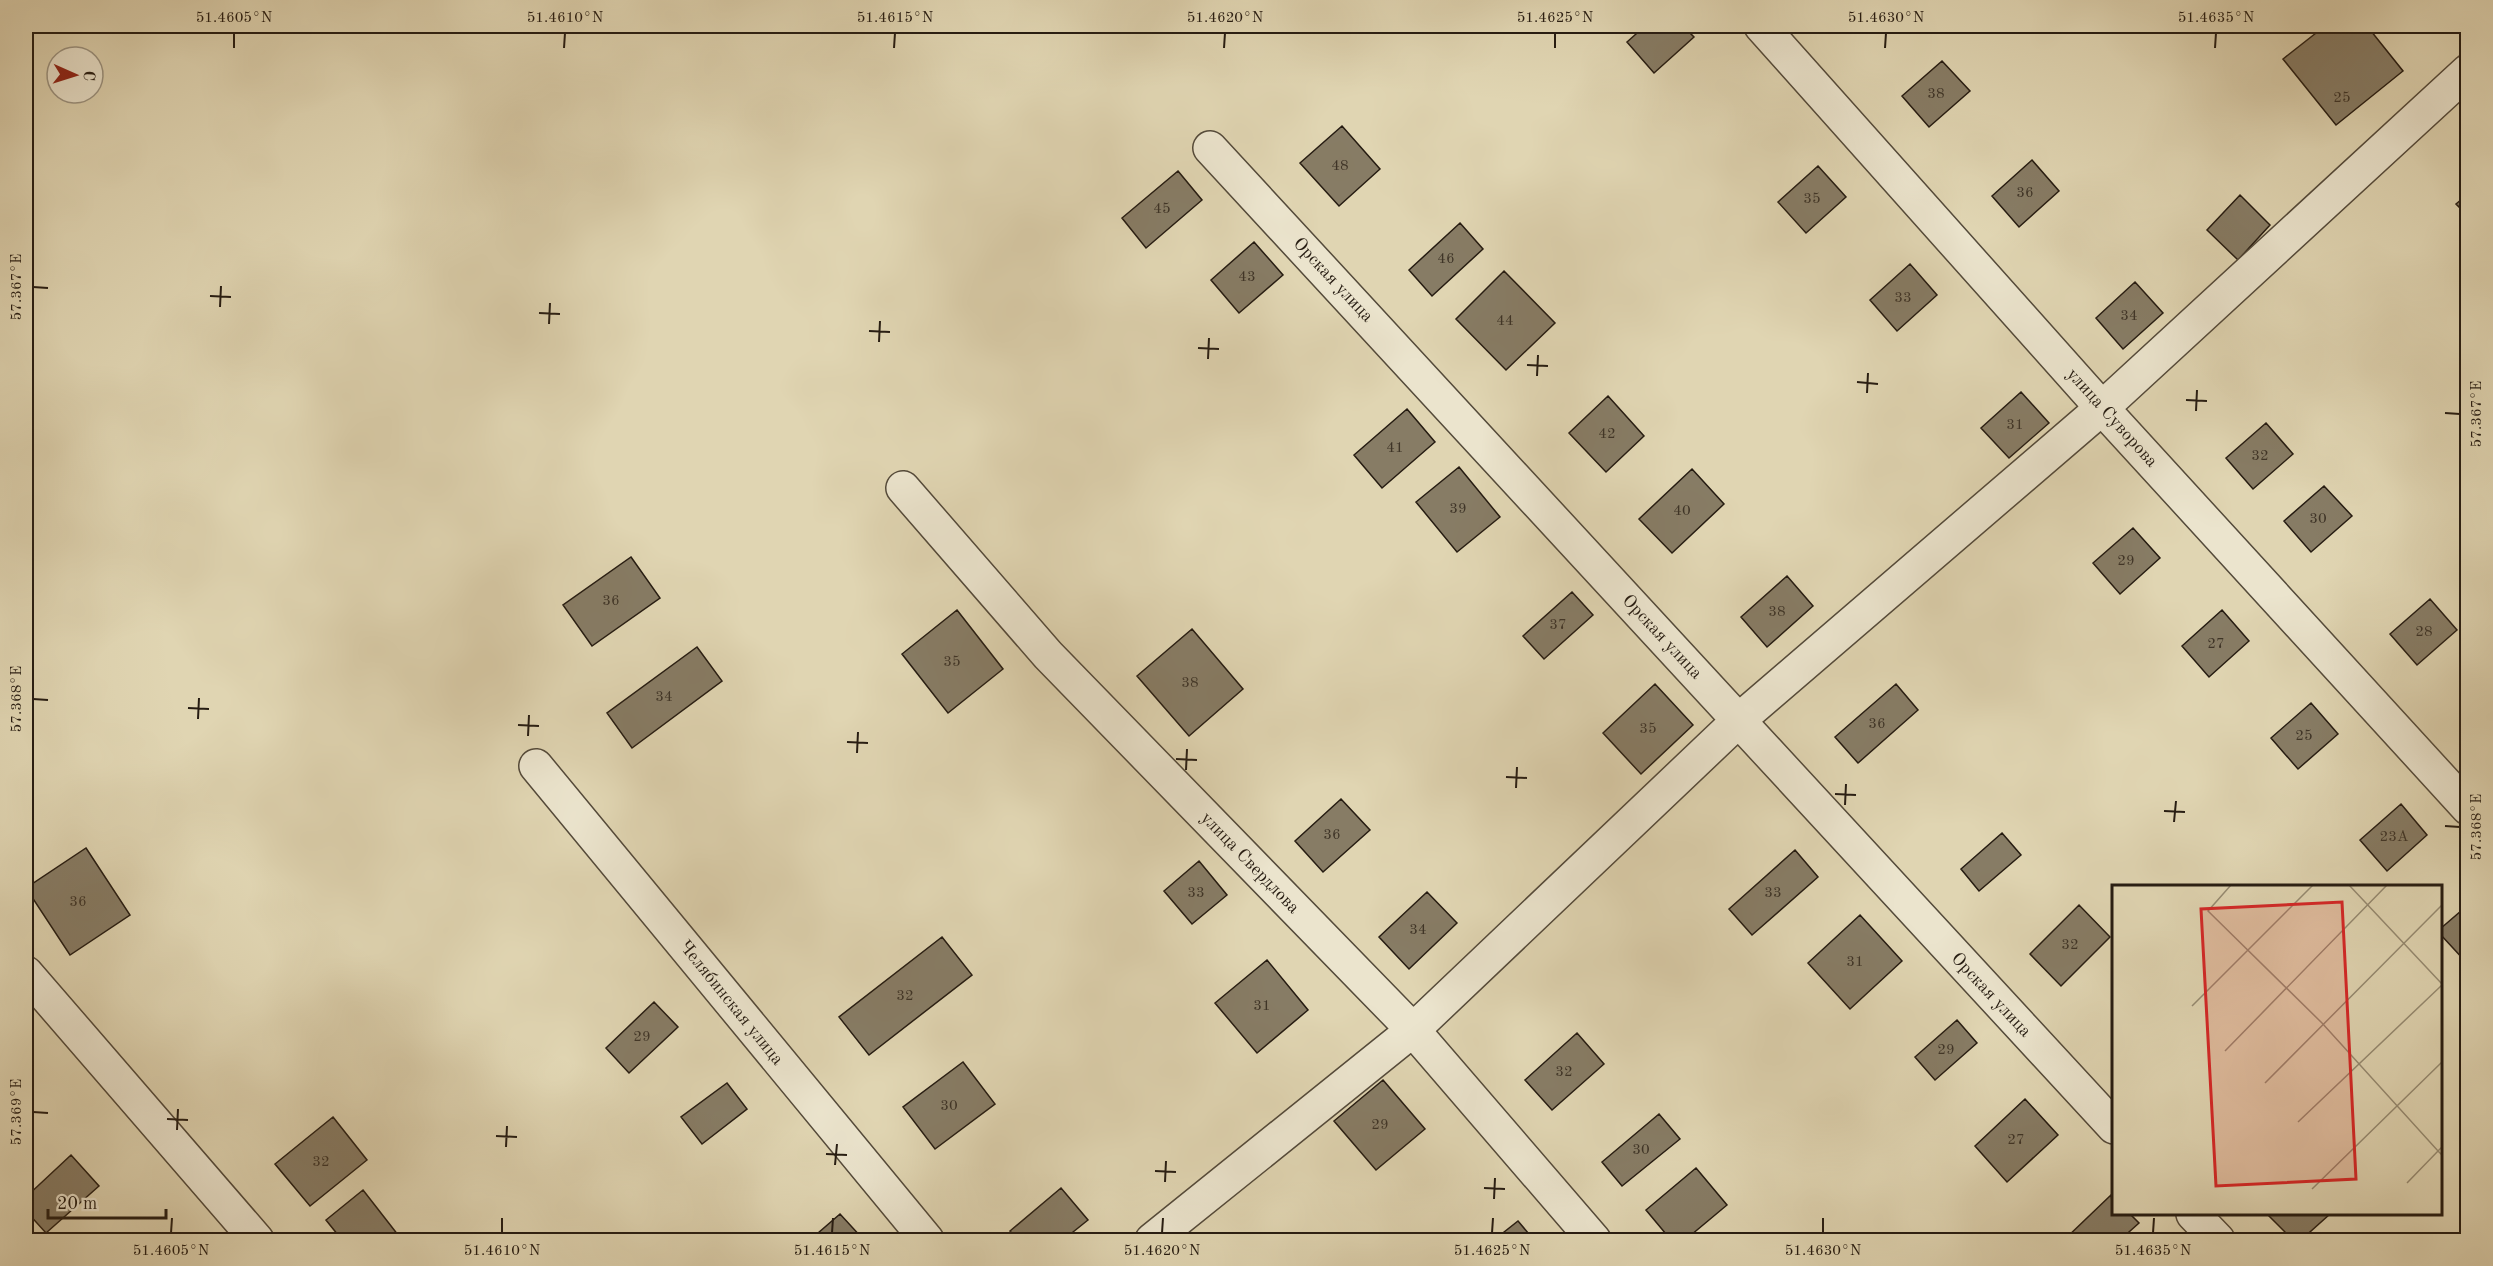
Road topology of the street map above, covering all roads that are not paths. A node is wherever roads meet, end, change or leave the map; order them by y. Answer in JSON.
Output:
{"nodes":[{"id":1,"x":1761,"y":26,"type":"edge"},
{"id":2,"x":2468,"y":71,"type":"edge"},
{"id":3,"x":1210,"y":148,"type":"dead end"},
{"id":4,"x":2102,"y":408,"type":"junction"},
{"id":5,"x":903,"y":488,"type":"dead end"},
{"id":6,"x":1738,"y":720,"type":"junction"},
{"id":7,"x":536,"y":766,"type":"dead end"},
{"id":8,"x":2468,"y":808,"type":"edge"},
{"id":9,"x":26,"y":973,"type":"edge"},
{"id":10,"x":1413,"y":1030,"type":"junction"},
{"id":11,"x":2112,"y":1125,"type":"edge"},
{"id":12,"x":2194,"y":1215,"type":"edge"},
{"id":13,"x":257,"y":1240,"type":"edge"},
{"id":14,"x":927,"y":1240,"type":"edge"},
{"id":15,"x":1152,"y":1240,"type":"edge"},
{"id":16,"x":1594,"y":1240,"type":"edge"},
{"id":17,"x":2218,"y":1240,"type":"edge"}],
"edges":[{"from":1,"to":4,"type":"street","name":"улица Суворова"},
{"from":2,"to":4,"type":"street"},
{"from":3,"to":6,"type":"street","name":"Орская улица"},
{"from":4,"to":6,"type":"street"},
{"from":4,"to":8,"type":"street","name":"улица Суворова"},
{"from":5,"to":10,"type":"street","name":"улица Свердлова"},
{"from":6,"to":10,"type":"street"},
{"from":6,"to":11,"type":"street","name":"Орская улица"},
{"from":7,"to":14,"type":"street","name":"Челябинская улица"},
{"from":9,"to":13,"type":"street"},
{"from":10,"to":15,"type":"street"},
{"from":10,"to":16,"type":"street","name":"улица Свердлова"},
{"from":12,"to":17,"type":"street"}]}
